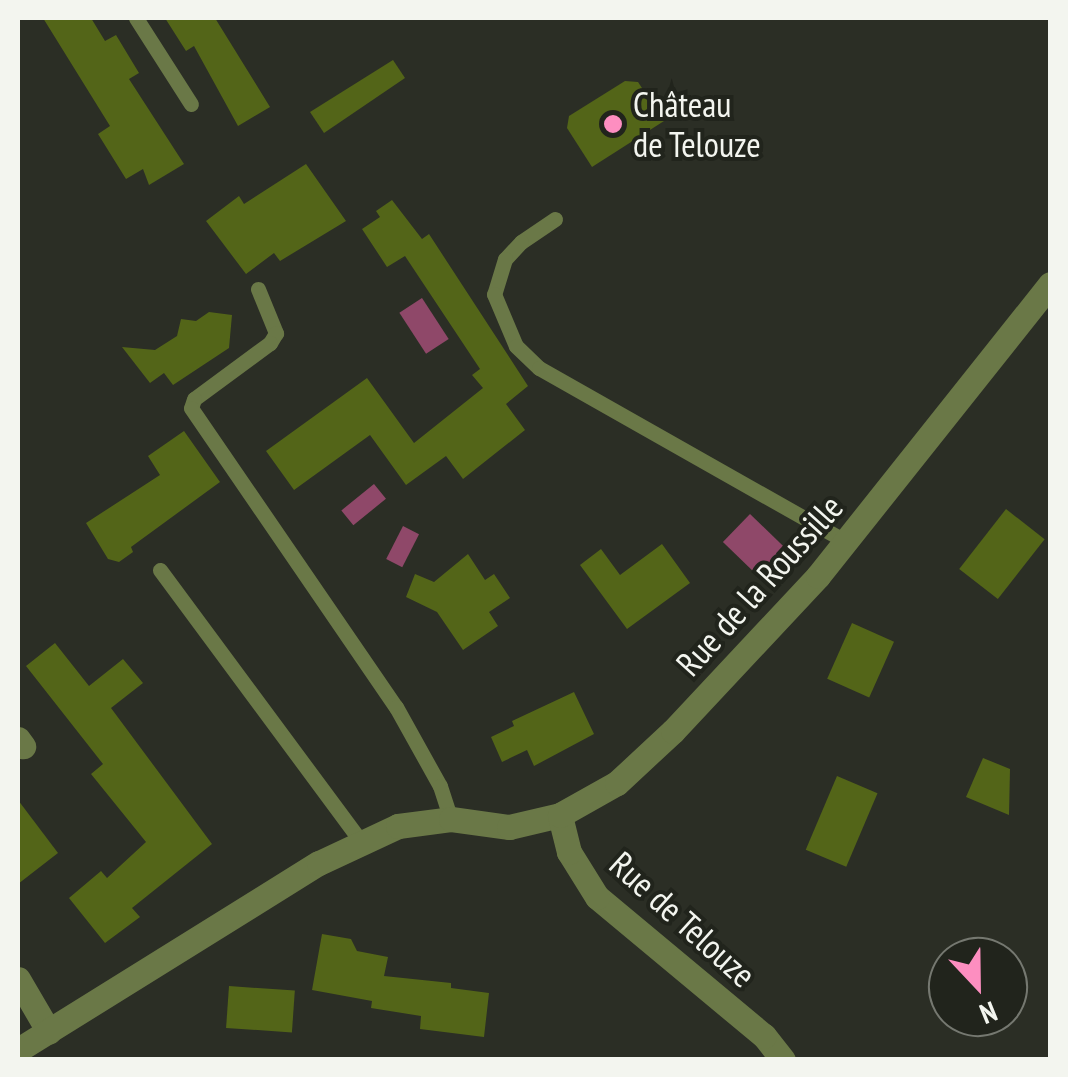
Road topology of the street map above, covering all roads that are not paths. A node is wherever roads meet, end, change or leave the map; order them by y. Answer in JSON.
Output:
{"nodes":[{"id":1,"x":136,"y":18,"type":"edge"},
{"id":2,"x":191,"y":104,"type":"dead end"},
{"id":3,"x":556,"y":219,"type":"dead end"},
{"id":4,"x":1050,"y":284,"type":"edge"},
{"id":5,"x":258,"y":289,"type":"dead end"},
{"id":6,"x":848,"y":542,"type":"junction"},
{"id":7,"x":160,"y":570,"type":"dead end"},
{"id":8,"x":560,"y":815,"type":"junction"},
{"id":9,"x":451,"y":818,"type":"junction"},
{"id":10,"x":362,"y":843,"type":"junction"},
{"id":11,"x":18,"y":979,"type":"edge"},
{"id":12,"x":49,"y":1032,"type":"junction"},
{"id":13,"x":18,"y":1050,"type":"edge"},
{"id":14,"x":783,"y":1060,"type":"edge"}],
"edges":[{"from":1,"to":2,"type":"lane"},
{"from":3,"to":6,"type":"lane"},
{"from":4,"to":6,"type":"street","name":"Rue de la Roussille"},
{"from":5,"to":9,"type":"lane"},
{"from":6,"to":8,"type":"street","name":"Rue de la Roussille"},
{"from":7,"to":10,"type":"lane"},
{"from":8,"to":9,"type":"street","name":"Rue de la Roussille"},
{"from":8,"to":14,"type":"street","name":"Rue de Telouze"},
{"from":9,"to":10,"type":"street","name":"Rue de la Roussille"},
{"from":10,"to":12,"type":"street","name":"Rue de la Roussille"},
{"from":11,"to":12,"type":"street"},
{"from":12,"to":13,"type":"street","name":"Rue de la Roussille"}]}
